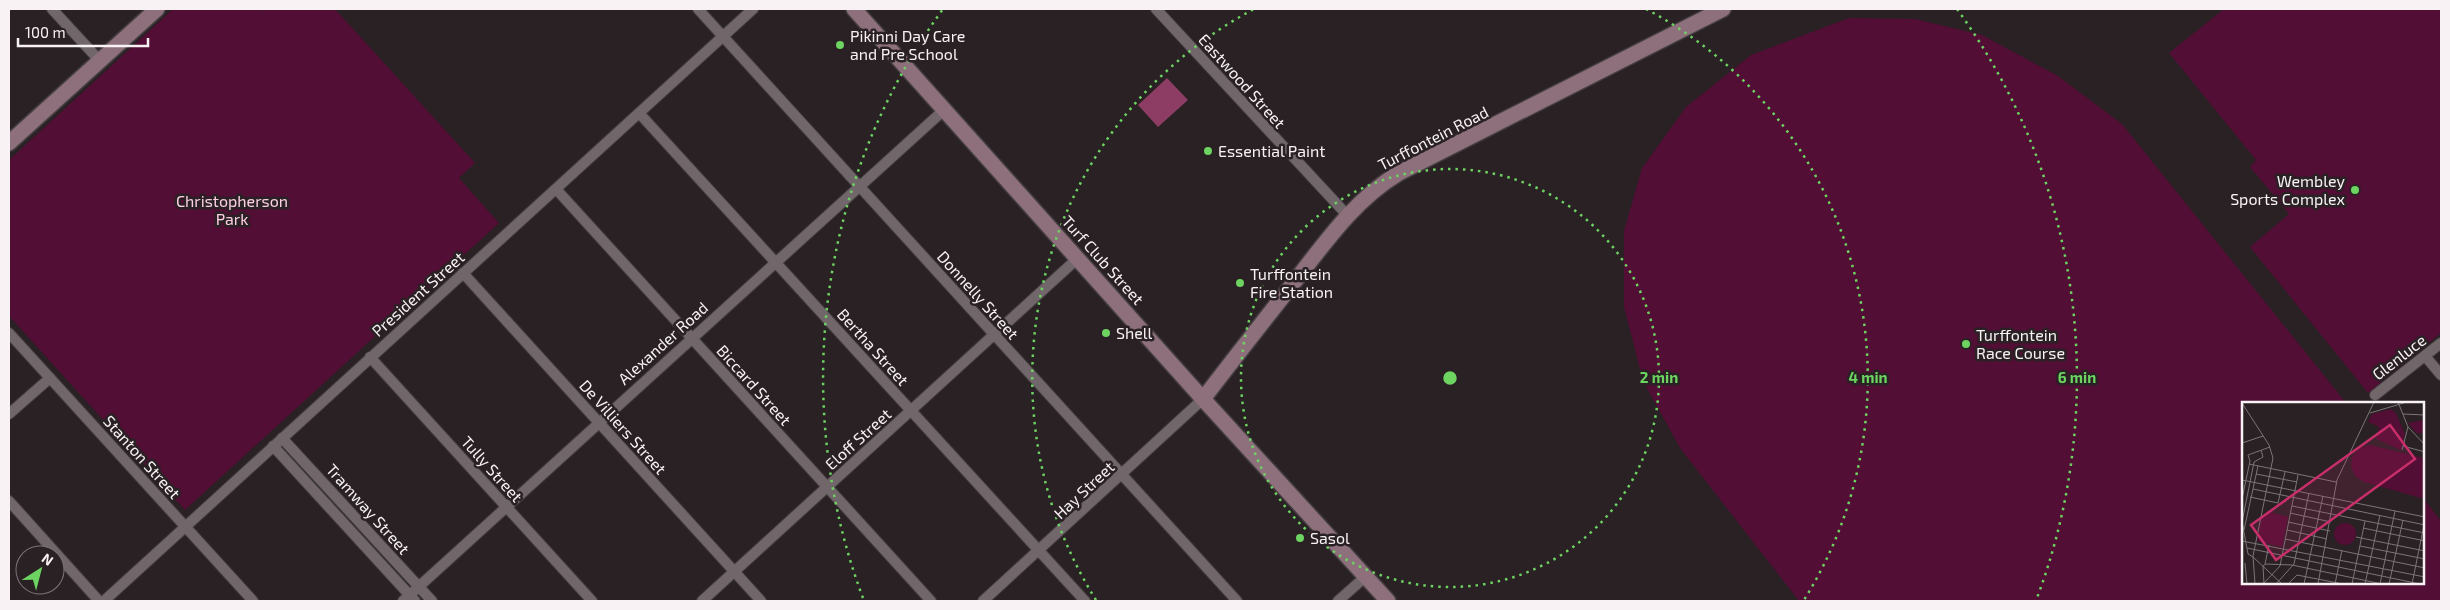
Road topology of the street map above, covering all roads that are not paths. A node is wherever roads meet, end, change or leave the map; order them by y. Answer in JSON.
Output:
{"nodes":[{"id":1,"x":52,"y":9,"type":"edge"},
{"id":2,"x":157,"y":9,"type":"edge"},
{"id":3,"x":698,"y":9,"type":"edge"},
{"id":4,"x":753,"y":9,"type":"edge"},
{"id":5,"x":854,"y":9,"type":"edge"},
{"id":6,"x":1156,"y":9,"type":"edge"},
{"id":7,"x":1723,"y":9,"type":"edge"},
{"id":8,"x":723,"y":36,"type":"junction"},
{"id":9,"x":100,"y":61,"type":"junction"},
{"id":10,"x":944,"y":109,"type":"junction"},
{"id":11,"x":639,"y":113,"type":"junction"},
{"id":12,"x":9,"y":143,"type":"edge"},
{"id":13,"x":858,"y":186,"type":"junction"},
{"id":14,"x":556,"y":189,"type":"junction"},
{"id":15,"x":1348,"y":216,"type":"junction"},
{"id":16,"x":1078,"y":258,"type":"junction"},
{"id":17,"x":776,"y":262,"type":"junction"},
{"id":18,"x":463,"y":273,"type":"junction"},
{"id":19,"x":9,"y":333,"type":"edge"},
{"id":20,"x":994,"y":335,"type":"junction"},
{"id":21,"x":692,"y":338,"type":"junction"},
{"id":22,"x":2441,"y":343,"type":"edge"},
{"id":23,"x":2425,"y":356,"type":"junction"},
{"id":24,"x":370,"y":358,"type":"junction"},
{"id":25,"x":2441,"y":375,"type":"edge"},
{"id":26,"x":50,"y":378,"type":"junction"},
{"id":27,"x":2375,"y":395,"type":"dead end"},
{"id":28,"x":1203,"y":399,"type":"junction"},
{"id":29,"x":911,"y":411,"type":"junction"},
{"id":30,"x":9,"y":414,"type":"edge"},
{"id":31,"x":598,"y":422,"type":"junction"},
{"id":32,"x":282,"y":438,"type":"junction"},
{"id":33,"x":273,"y":446,"type":"junction"},
{"id":34,"x":1122,"y":475,"type":"junction"},
{"id":35,"x":827,"y":487,"type":"junction"},
{"id":36,"x":9,"y":502,"type":"edge"},
{"id":37,"x":506,"y":506,"type":"junction"},
{"id":38,"x":350,"y":511,"type":"junction"},
{"id":39,"x":340,"y":520,"type":"junction"},
{"id":40,"x":184,"y":526,"type":"junction"},
{"id":41,"x":1039,"y":552,"type":"junction"},
{"id":42,"x":734,"y":572,"type":"junction"},
{"id":43,"x":1365,"y":577,"type":"junction"},
{"id":44,"x":418,"y":586,"type":"junction"},
{"id":45,"x":409,"y":599,"type":"edge"},
{"id":46,"x":98,"y":601,"type":"edge"},
{"id":47,"x":104,"y":601,"type":"edge"},
{"id":48,"x":253,"y":601,"type":"edge"},
{"id":49,"x":432,"y":601,"type":"edge"},
{"id":50,"x":592,"y":601,"type":"edge"},
{"id":51,"x":702,"y":601,"type":"edge"},
{"id":52,"x":761,"y":601,"type":"edge"},
{"id":53,"x":931,"y":601,"type":"edge"},
{"id":54,"x":983,"y":601,"type":"edge"},
{"id":55,"x":1085,"y":601,"type":"edge"},
{"id":56,"x":1237,"y":601,"type":"edge"},
{"id":57,"x":1338,"y":601,"type":"edge"},
{"id":58,"x":1388,"y":601,"type":"edge"}],
"edges":[{"from":1,"to":9,"type":"street"},
{"from":2,"to":9,"type":"street"},
{"from":3,"to":8,"type":"street","name":"Donnelly Street"},
{"from":4,"to":8,"type":"street","name":"President Street"},
{"from":5,"to":10,"type":"street","name":"Turf Club Street"},
{"from":6,"to":15,"type":"street","name":"Eastwood Street"},
{"from":7,"to":15,"type":"street","name":"Turffontein Road"},
{"from":8,"to":11,"type":"street","name":"President Street"},
{"from":8,"to":13,"type":"street","name":"Donnelly Street"},
{"from":9,"to":12,"type":"street"},
{"from":10,"to":13,"type":"street","name":"Alexander Road"},
{"from":10,"to":16,"type":"street","name":"Turf Club Street"},
{"from":11,"to":14,"type":"street","name":"President Street"},
{"from":11,"to":17,"type":"street","name":"Bertha Street"},
{"from":13,"to":17,"type":"street","name":"Alexander Road"},
{"from":13,"to":20,"type":"street","name":"Donnelly Street"},
{"from":14,"to":18,"type":"street","name":"President Street"},
{"from":14,"to":21,"type":"street","name":"Biccard Street"},
{"from":15,"to":28,"type":"street","name":"Turffontein Road"},
{"from":16,"to":20,"type":"street","name":"Eloff Street"},
{"from":16,"to":28,"type":"street","name":"Turf Club Street"},
{"from":17,"to":21,"type":"street","name":"Alexander Road"},
{"from":17,"to":29,"type":"street","name":"Bertha Street"},
{"from":18,"to":24,"type":"street","name":"President Street"},
{"from":18,"to":31,"type":"street","name":"De Villiers Street"},
{"from":19,"to":26,"type":"street","name":"Stanton Street"},
{"from":20,"to":29,"type":"street","name":"Eloff Street"},
{"from":20,"to":34,"type":"street","name":"Donnelly Street"},
{"from":21,"to":31,"type":"street","name":"Alexander Road"},
{"from":21,"to":35,"type":"street","name":"Biccard Street"},
{"from":22,"to":23,"type":"street","name":"Glenluce"},
{"from":23,"to":25,"type":"street"},
{"from":23,"to":27,"type":"street","name":"Glenluce"},
{"from":24,"to":32,"type":"street","name":"President Street"},
{"from":24,"to":37,"type":"street","name":"Tully Street"},
{"from":26,"to":30,"type":"street"},
{"from":26,"to":40,"type":"street","name":"Stanton Street"},
{"from":28,"to":34,"type":"street","name":"Hay Street"},
{"from":28,"to":43,"type":"street","name":"Turf Club Street"},
{"from":29,"to":35,"type":"street","name":"Eloff Street"},
{"from":29,"to":41,"type":"street","name":"Bertha Street"},
{"from":31,"to":37,"type":"street","name":"Alexander Road"},
{"from":31,"to":42,"type":"street","name":"De Villiers Street"},
{"from":32,"to":33,"type":"street","name":"President Street"},
{"from":32,"to":38,"type":"street","name":"Tramway Street"},
{"from":33,"to":39,"type":"street","name":"Tramway Street"},
{"from":33,"to":40,"type":"street","name":"President Street"},
{"from":34,"to":41,"type":"street","name":"Hay Street"},
{"from":34,"to":56,"type":"street","name":"Donnelly Street"},
{"from":35,"to":42,"type":"street","name":"Eloff Street"},
{"from":35,"to":53,"type":"street","name":"Biccard Street"},
{"from":36,"to":46,"type":"street"},
{"from":37,"to":44,"type":"street","name":"Alexander Road"},
{"from":37,"to":50,"type":"street","name":"Tully Street"},
{"from":38,"to":39,"type":"street"},
{"from":38,"to":44,"type":"street","name":"Tramway Street"},
{"from":39,"to":45,"type":"street","name":"Tramway Street"},
{"from":40,"to":47,"type":"street","name":"President Street"},
{"from":40,"to":48,"type":"street","name":"Stanton Street"},
{"from":41,"to":54,"type":"street","name":"Hay Street"},
{"from":41,"to":55,"type":"street","name":"Bertha Street"},
{"from":42,"to":51,"type":"street","name":"Eloff Street"},
{"from":42,"to":52,"type":"street","name":"De Villiers Street"},
{"from":43,"to":57,"type":"street"},
{"from":43,"to":58,"type":"street","name":"Turf Club Street"},
{"from":44,"to":45,"type":"street","name":"Alexander Road"},
{"from":44,"to":49,"type":"street","name":"Tramway Street"}]}
